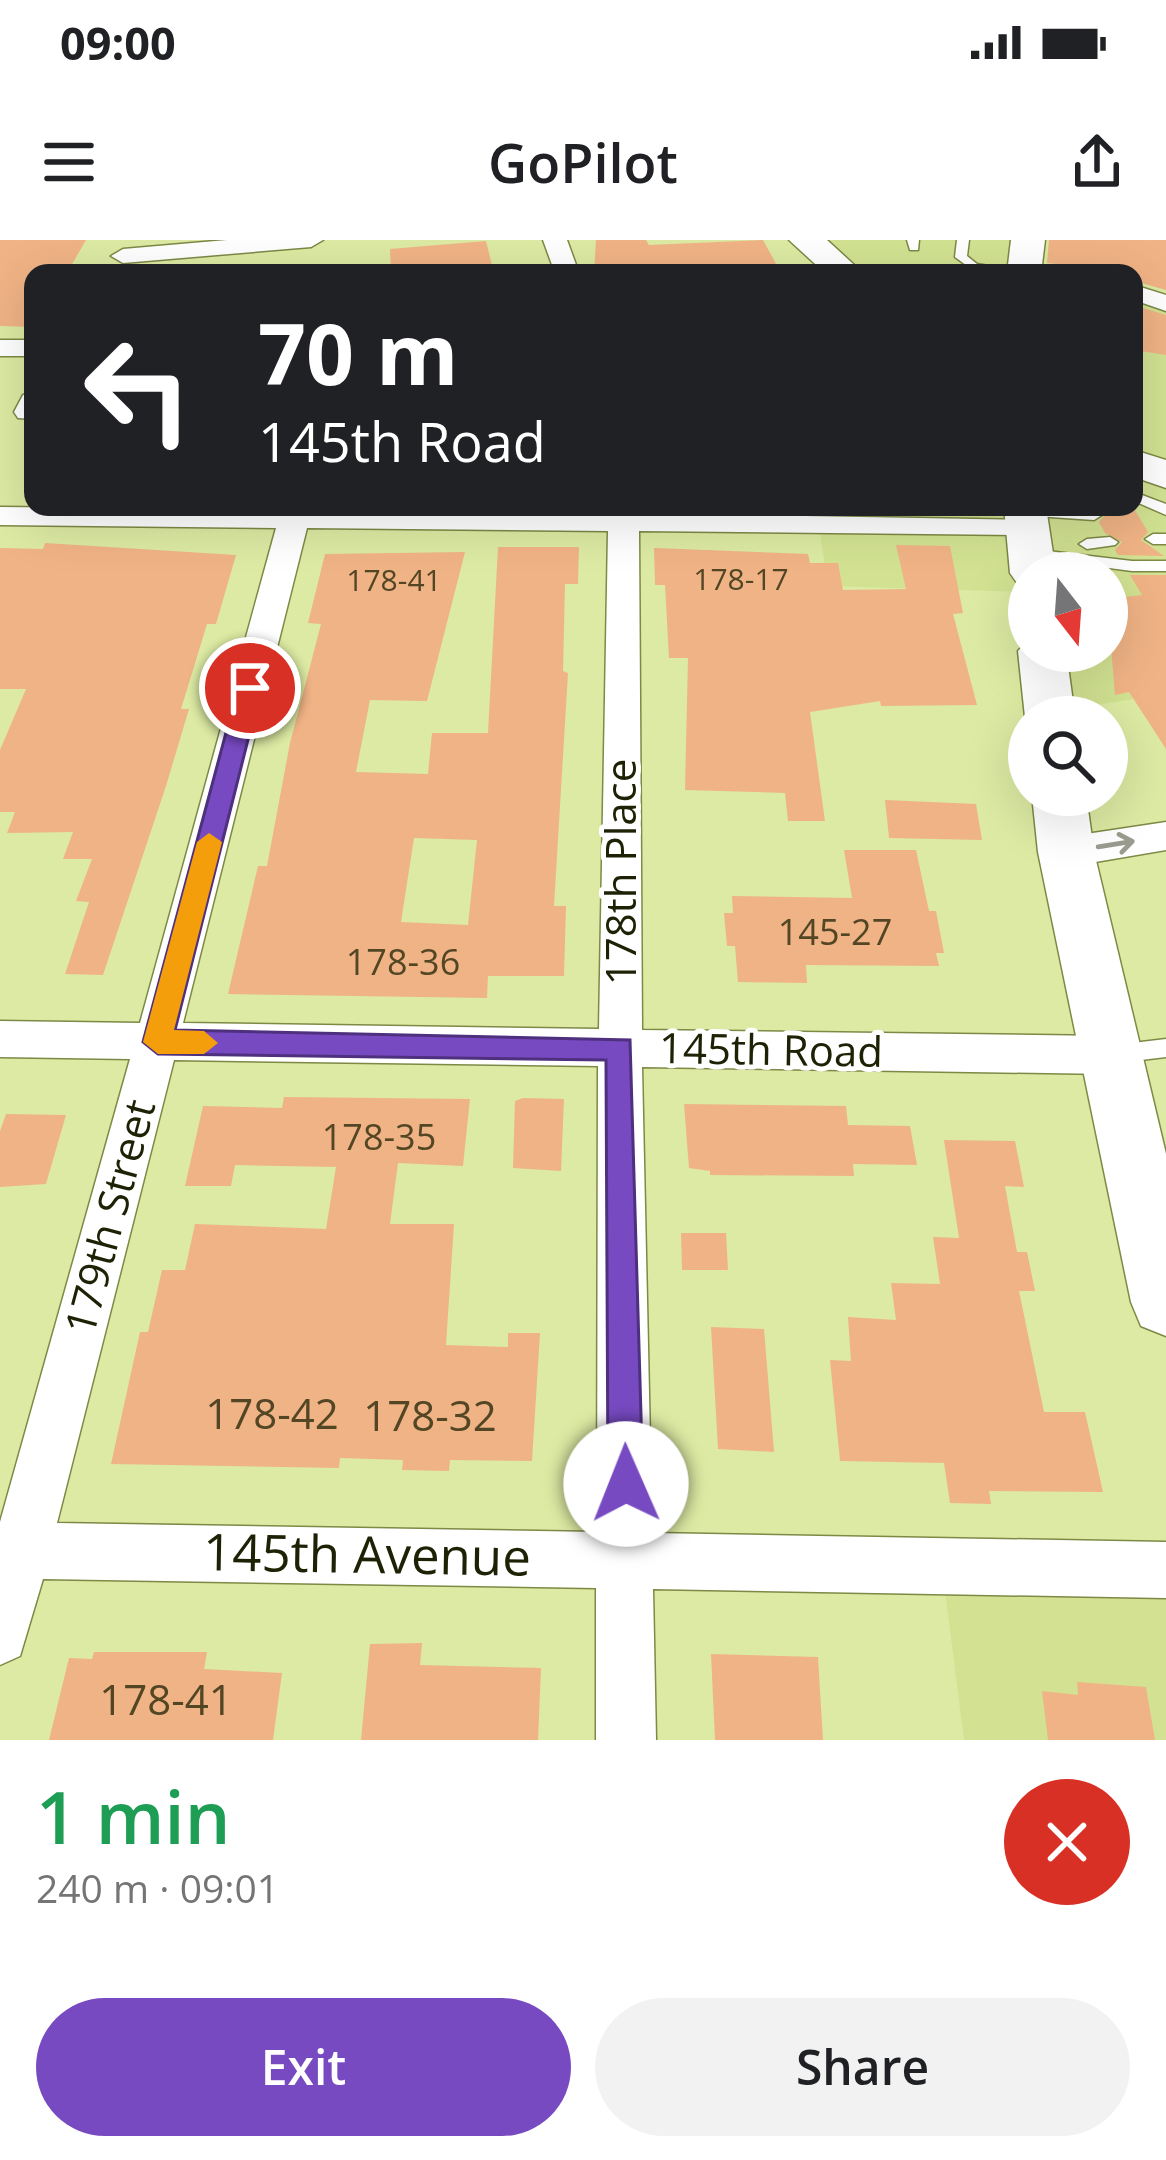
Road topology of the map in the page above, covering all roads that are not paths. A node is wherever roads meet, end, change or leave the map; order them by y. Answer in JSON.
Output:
{"nodes":[{"id":1,"x":315,"y":240,"type":"edge"},
{"id":2,"x":812,"y":241,"type":"edge"},
{"id":3,"x":124,"y":256,"type":"dead end"},
{"id":4,"x":836,"y":264,"type":"edge"},
{"id":5,"x":1143,"y":473,"type":"edge"},
{"id":6,"x":1166,"y":501,"type":"edge"},
{"id":7,"x":0,"y":516,"type":"edge"},
{"id":8,"x":492,"y":516,"type":"edge"},
{"id":9,"x":624,"y":516,"type":"edge"},
{"id":10,"x":664,"y":516,"type":"edge"},
{"id":11,"x":1076,"y":516,"type":"edge"},
{"id":12,"x":1086,"y":516,"type":"edge"},
{"id":13,"x":294,"y":519,"type":"junction"},
{"id":14,"x":1029,"y":534,"type":"edge"},
{"id":15,"x":1110,"y":542,"type":"dead end"},
{"id":16,"x":1088,"y":550,"type":"junction"},
{"id":17,"x":1166,"y":566,"type":"edge"},
{"id":18,"x":1128,"y":581,"type":"edge"},
{"id":19,"x":1166,"y":581,"type":"edge"},
{"id":20,"x":1062,"y":823,"type":"edge"},
{"id":21,"x":1166,"y":836,"type":"edge"},
{"id":22,"x":0,"y":1040,"type":"edge"},
{"id":23,"x":158,"y":1042,"type":"junction"},
{"id":24,"x":620,"y":1048,"type":"junction"},
{"id":25,"x":1138,"y":1052,"type":"edge"},
{"id":26,"x":1166,"y":1302,"type":"edge"},
{"id":27,"x":11,"y":1550,"type":"edge"},
{"id":28,"x":626,"y":1559,"type":"junction"},
{"id":29,"x":1166,"y":1570,"type":"edge"},
{"id":30,"x":0,"y":1636,"type":"edge"},
{"id":31,"x":626,"y":1740,"type":"edge"}],
"edges":[{"from":1,"to":3,"type":"street"},
{"from":2,"to":4,"type":"main road"},
{"from":5,"to":6,"type":"main road"},
{"from":7,"to":13,"type":"street"},
{"from":8,"to":13,"type":"street"},
{"from":9,"to":24,"type":"street","name":"178th Place"},
{"from":10,"to":14,"type":"street"},
{"from":11,"to":14,"type":"lane"},
{"from":12,"to":16,"type":"lane"},
{"from":13,"to":23,"type":"street","name":"179th Street"},
{"from":14,"to":16,"type":"lane"},
{"from":15,"to":16,"type":"lane"},
{"from":16,"to":17,"type":"lane"},
{"from":18,"to":19,"type":"lane"},
{"from":20,"to":21,"type":"street","one_way":true},
{"from":20,"to":25,"type":"main road"},
{"from":22,"to":23,"type":"street","name":"145th Road"},
{"from":23,"to":24,"type":"street","name":"145th Road"},
{"from":23,"to":27,"type":"street","name":"179th Street"},
{"from":24,"to":25,"type":"street","name":"145th Road"},
{"from":24,"to":28,"type":"street","name":"178th Place"},
{"from":25,"to":26,"type":"main road"},
{"from":27,"to":28,"type":"street","name":"145th Avenue"},
{"from":27,"to":30,"type":"street","name":"179th Street"},
{"from":28,"to":29,"type":"street","name":"145th Avenue"},
{"from":28,"to":31,"type":"street","name":"178th Place"}]}
